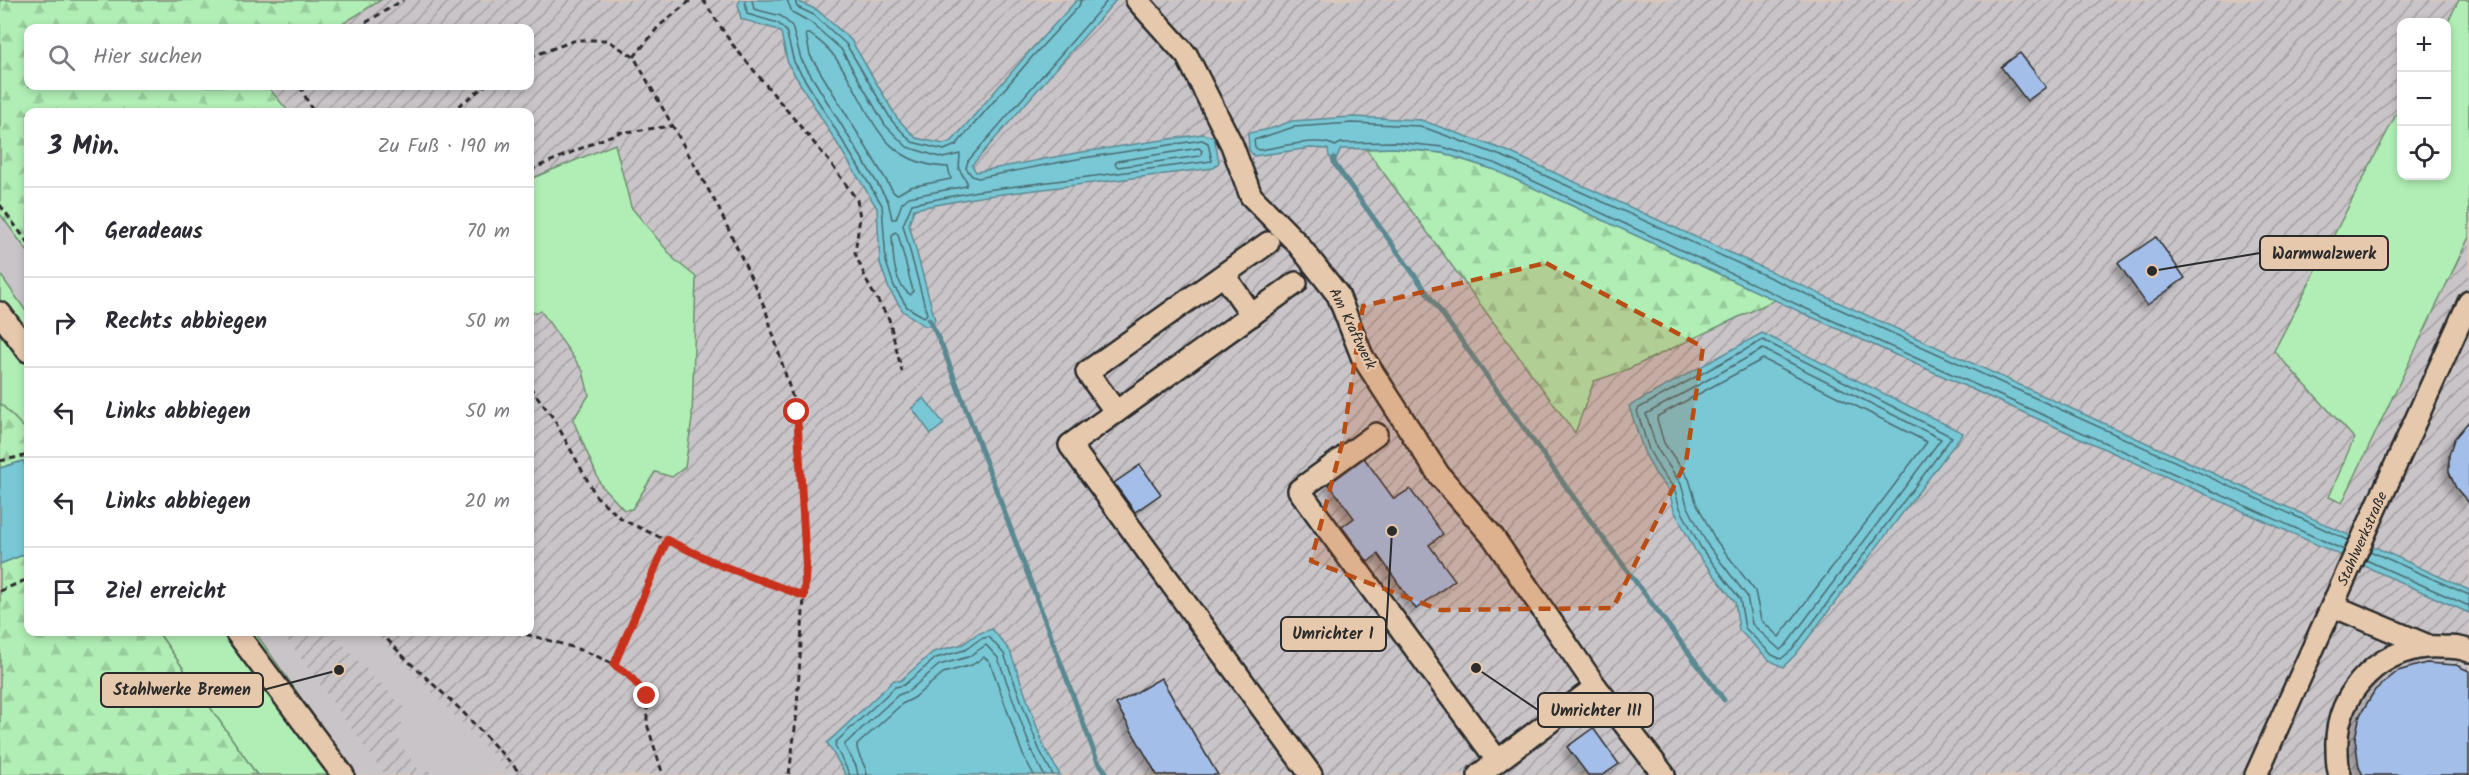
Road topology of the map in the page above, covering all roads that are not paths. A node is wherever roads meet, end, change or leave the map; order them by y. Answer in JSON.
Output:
{"nodes":[{"id":1,"x":1137,"y":0,"type":"edge"},
{"id":2,"x":1269,"y":243,"type":"dead end"},
{"id":3,"x":1224,"y":275,"type":"junction"},
{"id":4,"x":1296,"y":283,"type":"dead end"},
{"id":5,"x":2469,"y":302,"type":"edge"},
{"id":6,"x":0,"y":313,"type":"edge"},
{"id":7,"x":1252,"y":315,"type":"junction"},
{"id":8,"x":24,"y":346,"type":"edge"},
{"id":9,"x":1116,"y":412,"type":"junction"},
{"id":10,"x":1376,"y":434,"type":"dead end"},
{"id":11,"x":2333,"y":606,"type":"junction"},
{"id":12,"x":239,"y":636,"type":"edge"},
{"id":13,"x":2426,"y":645,"type":"junction"},
{"id":14,"x":2469,"y":651,"type":"edge"},
{"id":15,"x":1596,"y":687,"type":"junction"},
{"id":16,"x":1497,"y":760,"type":"junction"},
{"id":17,"x":343,"y":775,"type":"edge"},
{"id":18,"x":1311,"y":775,"type":"edge"},
{"id":19,"x":1479,"y":775,"type":"edge"},
{"id":20,"x":1664,"y":775,"type":"edge"},
{"id":21,"x":2256,"y":775,"type":"edge"},
{"id":22,"x":2340,"y":775,"type":"edge"}],
"edges":[{"from":1,"to":15,"type":"street","name":"Am Kraftwerk"},
{"from":2,"to":3,"type":"street"},
{"from":3,"to":7,"type":"street"},
{"from":3,"to":9,"type":"street"},
{"from":4,"to":7,"type":"street"},
{"from":5,"to":11,"type":"street","name":"Stahlwerkstraße"},
{"from":6,"to":8,"type":"street"},
{"from":7,"to":9,"type":"street"},
{"from":9,"to":18,"type":"street"},
{"from":10,"to":16,"type":"street"},
{"from":11,"to":13,"type":"street"},
{"from":11,"to":21,"type":"street","name":"Stahlwerkstraße"},
{"from":12,"to":17,"type":"street"},
{"from":13,"to":14,"type":"street"},
{"from":13,"to":22,"type":"street"},
{"from":15,"to":16,"type":"street"},
{"from":15,"to":20,"type":"street","name":"Am Kraftwerk"},
{"from":16,"to":19,"type":"street"}]}
